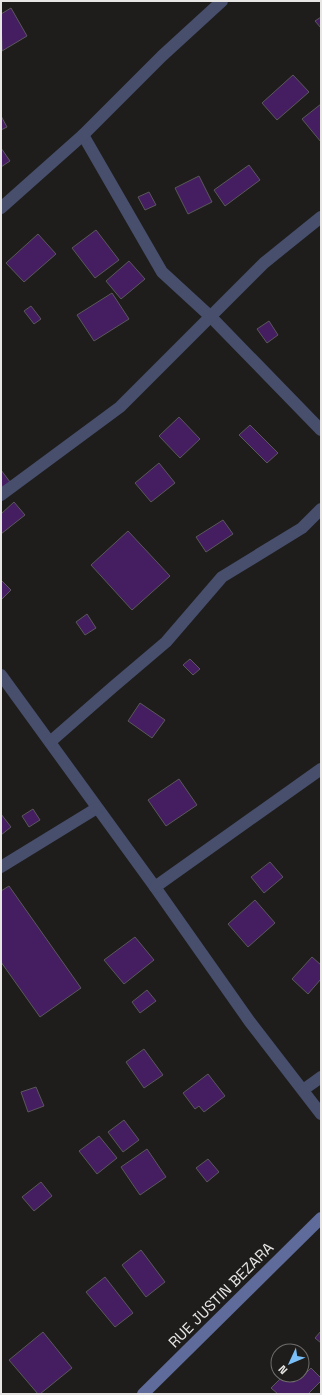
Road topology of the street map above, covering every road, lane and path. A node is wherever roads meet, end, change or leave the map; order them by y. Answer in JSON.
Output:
{"nodes":[{"id":1,"x":222,"y":1,"type":"edge"},
{"id":2,"x":83,"y":135,"type":"junction"},
{"id":3,"x":1,"y":208,"type":"edge"},
{"id":4,"x":321,"y":217,"type":"edge"},
{"id":5,"x":210,"y":317,"type":"junction"},
{"id":6,"x":321,"y":430,"type":"edge"},
{"id":7,"x":1,"y":495,"type":"edge"},
{"id":8,"x":321,"y":509,"type":"edge"},
{"id":9,"x":1,"y":675,"type":"edge"},
{"id":10,"x":50,"y":742,"type":"junction"},
{"id":11,"x":321,"y":769,"type":"edge"},
{"id":12,"x":97,"y":808,"type":"junction"},
{"id":13,"x":1,"y":867,"type":"edge"},
{"id":14,"x":155,"y":887,"type":"junction"},
{"id":15,"x":321,"y":1077,"type":"edge"},
{"id":16,"x":303,"y":1090,"type":"junction"},
{"id":17,"x":321,"y":1114,"type":"edge"},
{"id":18,"x":321,"y":1218,"type":"edge"},
{"id":19,"x":143,"y":1394,"type":"edge"}],
"edges":[{"from":1,"to":2,"type":"street"},
{"from":2,"to":3,"type":"street"},
{"from":2,"to":5,"type":"street"},
{"from":4,"to":5,"type":"street"},
{"from":5,"to":6,"type":"street"},
{"from":5,"to":7,"type":"street"},
{"from":8,"to":10,"type":"street"},
{"from":9,"to":10,"type":"street"},
{"from":10,"to":12,"type":"street"},
{"from":11,"to":14,"type":"street"},
{"from":12,"to":13,"type":"street"},
{"from":12,"to":14,"type":"street"},
{"from":14,"to":16,"type":"street"},
{"from":15,"to":16,"type":"street"},
{"from":16,"to":17,"type":"street"},
{"from":18,"to":19,"type":"street","name":"RUE JUSTIN BEZARA"}]}
